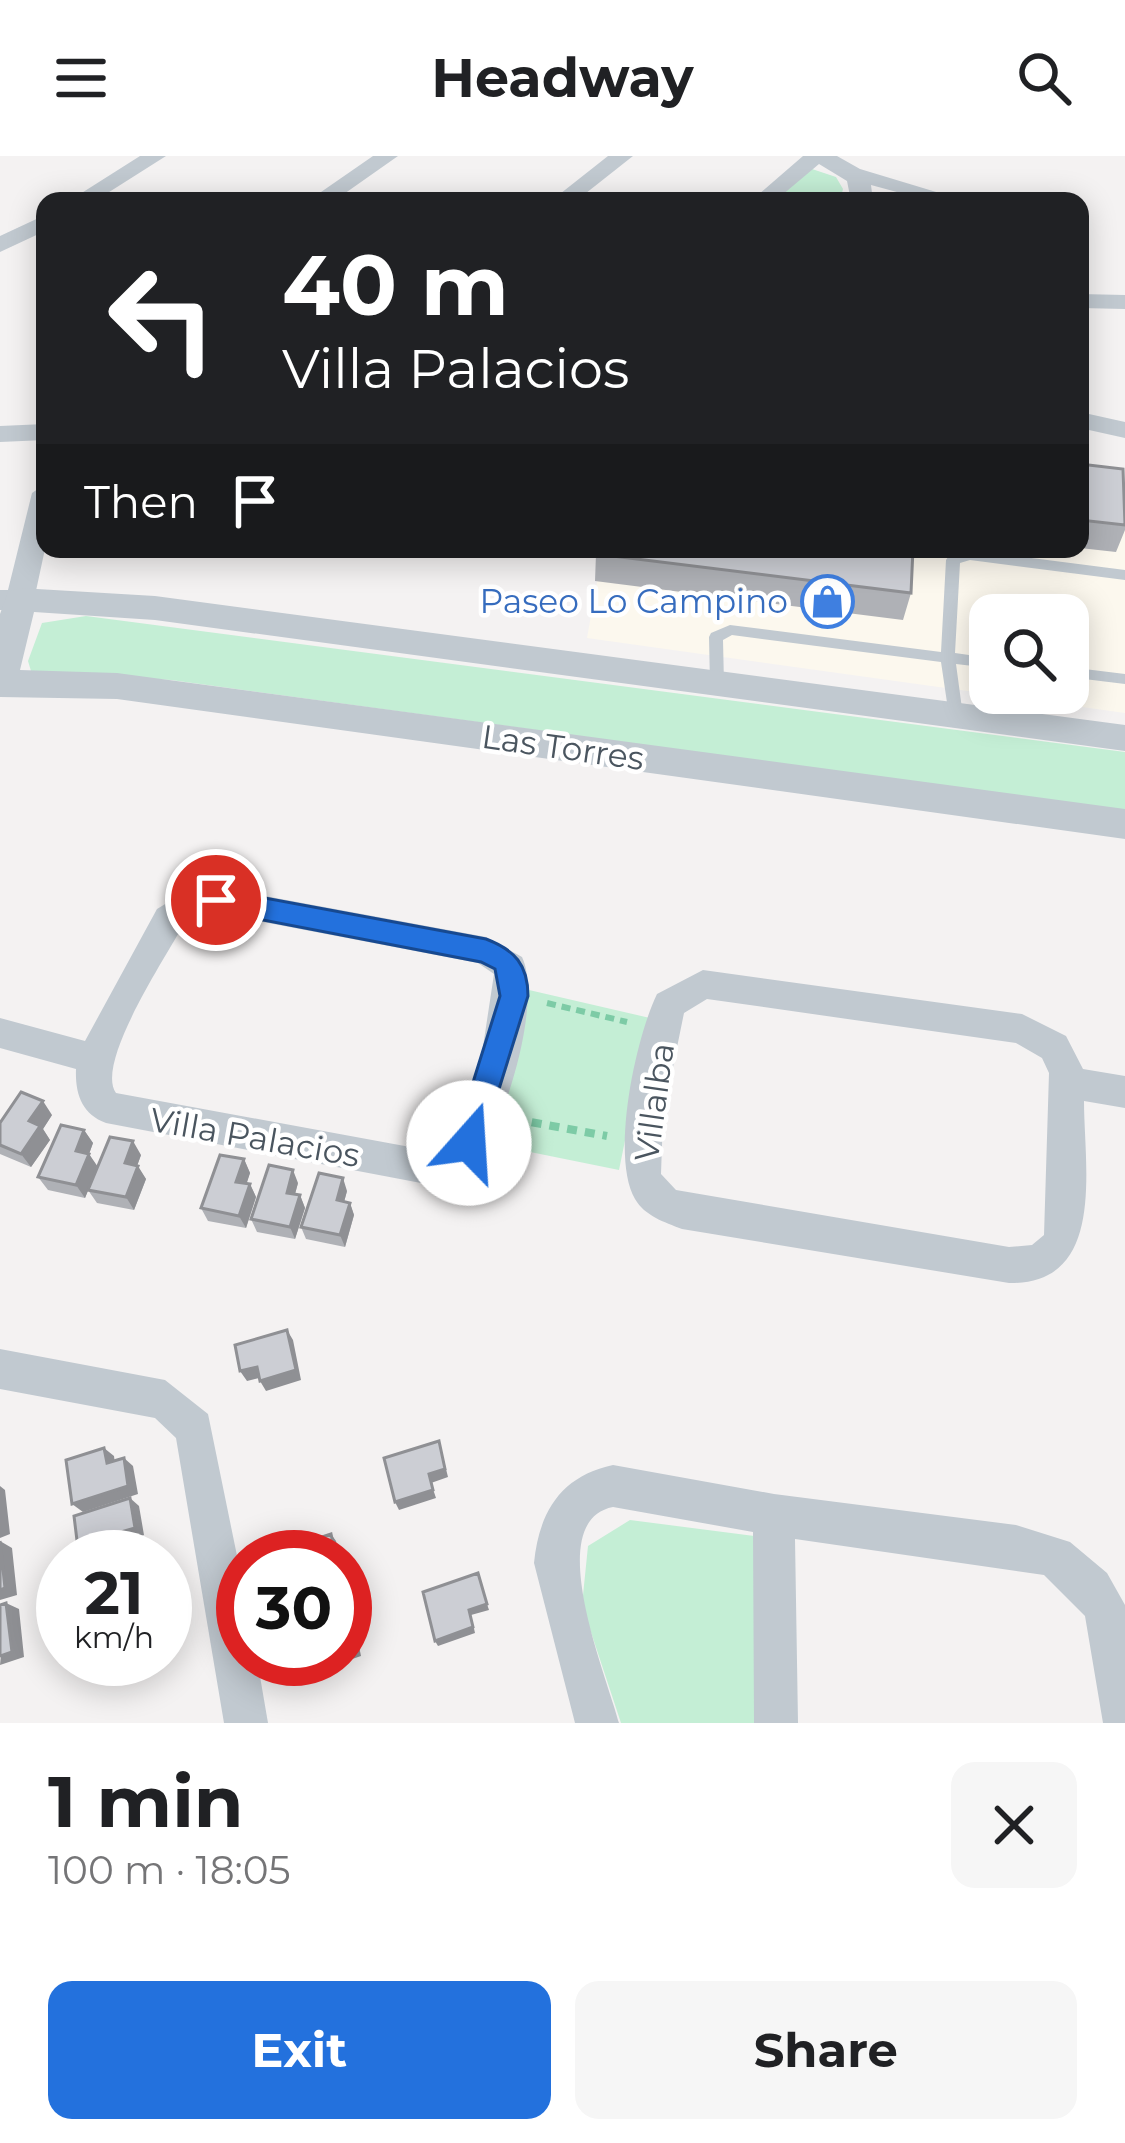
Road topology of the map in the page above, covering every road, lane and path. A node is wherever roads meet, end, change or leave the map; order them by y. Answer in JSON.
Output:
{"nodes":[{"id":1,"x":155,"y":156,"type":"edge"},
{"id":2,"x":387,"y":156,"type":"edge"},
{"id":3,"x":622,"y":156,"type":"edge"},
{"id":4,"x":817,"y":156,"type":"edge"},
{"id":5,"x":853,"y":174,"type":"junction"},
{"id":6,"x":95,"y":192,"type":"edge"},
{"id":7,"x":333,"y":192,"type":"edge"},
{"id":8,"x":574,"y":192,"type":"edge"},
{"id":9,"x":773,"y":192,"type":"edge"},
{"id":10,"x":863,"y":192,"type":"edge"},
{"id":11,"x":921,"y":192,"type":"edge"},
{"id":12,"x":36,"y":226,"type":"edge"},
{"id":13,"x":0,"y":244,"type":"edge"},
{"id":14,"x":1089,"y":301,"type":"edge"},
{"id":15,"x":1125,"y":302,"type":"edge"},
{"id":16,"x":1089,"y":303,"type":"edge"},
{"id":17,"x":1125,"y":311,"type":"edge"},
{"id":18,"x":1089,"y":422,"type":"edge"},
{"id":19,"x":1089,"y":423,"type":"edge"},
{"id":20,"x":1125,"y":430,"type":"edge"},
{"id":21,"x":36,"y":432,"type":"edge"},
{"id":22,"x":0,"y":434,"type":"edge"},
{"id":23,"x":1125,"y":442,"type":"edge"},
{"id":24,"x":36,"y":521,"type":"edge"},
{"id":25,"x":956,"y":558,"type":"edge"},
{"id":26,"x":986,"y":558,"type":"edge"},
{"id":27,"x":1125,"y":575,"type":"edge"},
{"id":28,"x":10,"y":600,"type":"edge"},
{"id":29,"x":948,"y":658,"type":"junction"},
{"id":30,"x":969,"y":660,"type":"edge"},
{"id":31,"x":1089,"y":675,"type":"edge"},
{"id":32,"x":1125,"y":679,"type":"edge"},
{"id":33,"x":0,"y":683,"type":"edge"},
{"id":34,"x":717,"y":684,"type":"junction"},
{"id":35,"x":956,"y":716,"type":"junction"},
{"id":36,"x":1125,"y":738,"type":"edge"},
{"id":37,"x":1125,"y":824,"type":"edge"},
{"id":38,"x":514,"y":996,"type":"junction"},
{"id":39,"x":663,"y":1030,"type":"junction"},
{"id":40,"x":0,"y":1033,"type":"edge"},
{"id":41,"x":94,"y":1059,"type":"junction"},
{"id":42,"x":1068,"y":1082,"type":"junction"},
{"id":43,"x":1125,"y":1092,"type":"edge"},
{"id":44,"x":481,"y":1113,"type":"junction"},
{"id":45,"x":644,"y":1142,"type":"junction"},
{"id":46,"x":0,"y":1369,"type":"edge"},
{"id":47,"x":774,"y":1515,"type":"junction"},
{"id":48,"x":1121,"y":1659,"type":"edge"},
{"id":49,"x":246,"y":1723,"type":"edge"},
{"id":50,"x":597,"y":1723,"type":"edge"},
{"id":51,"x":776,"y":1723,"type":"edge"},
{"id":52,"x":1125,"y":1723,"type":"edge"}],
"edges":[{"from":1,"to":6,"type":"street"},
{"from":2,"to":7,"type":"street"},
{"from":3,"to":8,"type":"street"},
{"from":4,"to":5,"type":"street"},
{"from":4,"to":9,"type":"street"},
{"from":5,"to":10,"type":"street"},
{"from":5,"to":11,"type":"street"},
{"from":12,"to":13,"type":"street"},
{"from":14,"to":15,"type":"street"},
{"from":16,"to":17,"type":"street"},
{"from":18,"to":20,"type":"street"},
{"from":19,"to":23,"type":"street"},
{"from":21,"to":22,"type":"street"},
{"from":24,"to":28,"type":"street"},
{"from":25,"to":29,"type":"lane"},
{"from":26,"to":27,"type":"lane"},
{"from":28,"to":33,"type":"street"},
{"from":28,"to":34,"type":"street"},
{"from":29,"to":30,"type":"lane"},
{"from":29,"to":34,"type":"lane"},
{"from":29,"to":35,"type":"lane"},
{"from":31,"to":32,"type":"lane"},
{"from":33,"to":37,"type":"street","name":"Las Torres"},
{"from":34,"to":35,"type":"street"},
{"from":35,"to":36,"type":"street"},
{"from":38,"to":39,"type":"path"},
{"from":38,"to":41,"type":"street"},
{"from":38,"to":44,"type":"street","name":"Villa Palacios"},
{"from":39,"to":42,"type":"street","name":"Villalba"},
{"from":39,"to":45,"type":"street","name":"Villalba"},
{"from":40,"to":41,"type":"street"},
{"from":41,"to":44,"type":"street","name":"Villa Palacios"},
{"from":42,"to":43,"type":"street"},
{"from":42,"to":45,"type":"street","name":"Villalba"},
{"from":44,"to":45,"type":"path"},
{"from":46,"to":49,"type":"street"},
{"from":47,"to":48,"type":"street"},
{"from":47,"to":50,"type":"street"},
{"from":47,"to":51,"type":"street"},
{"from":48,"to":52,"type":"street"}]}
